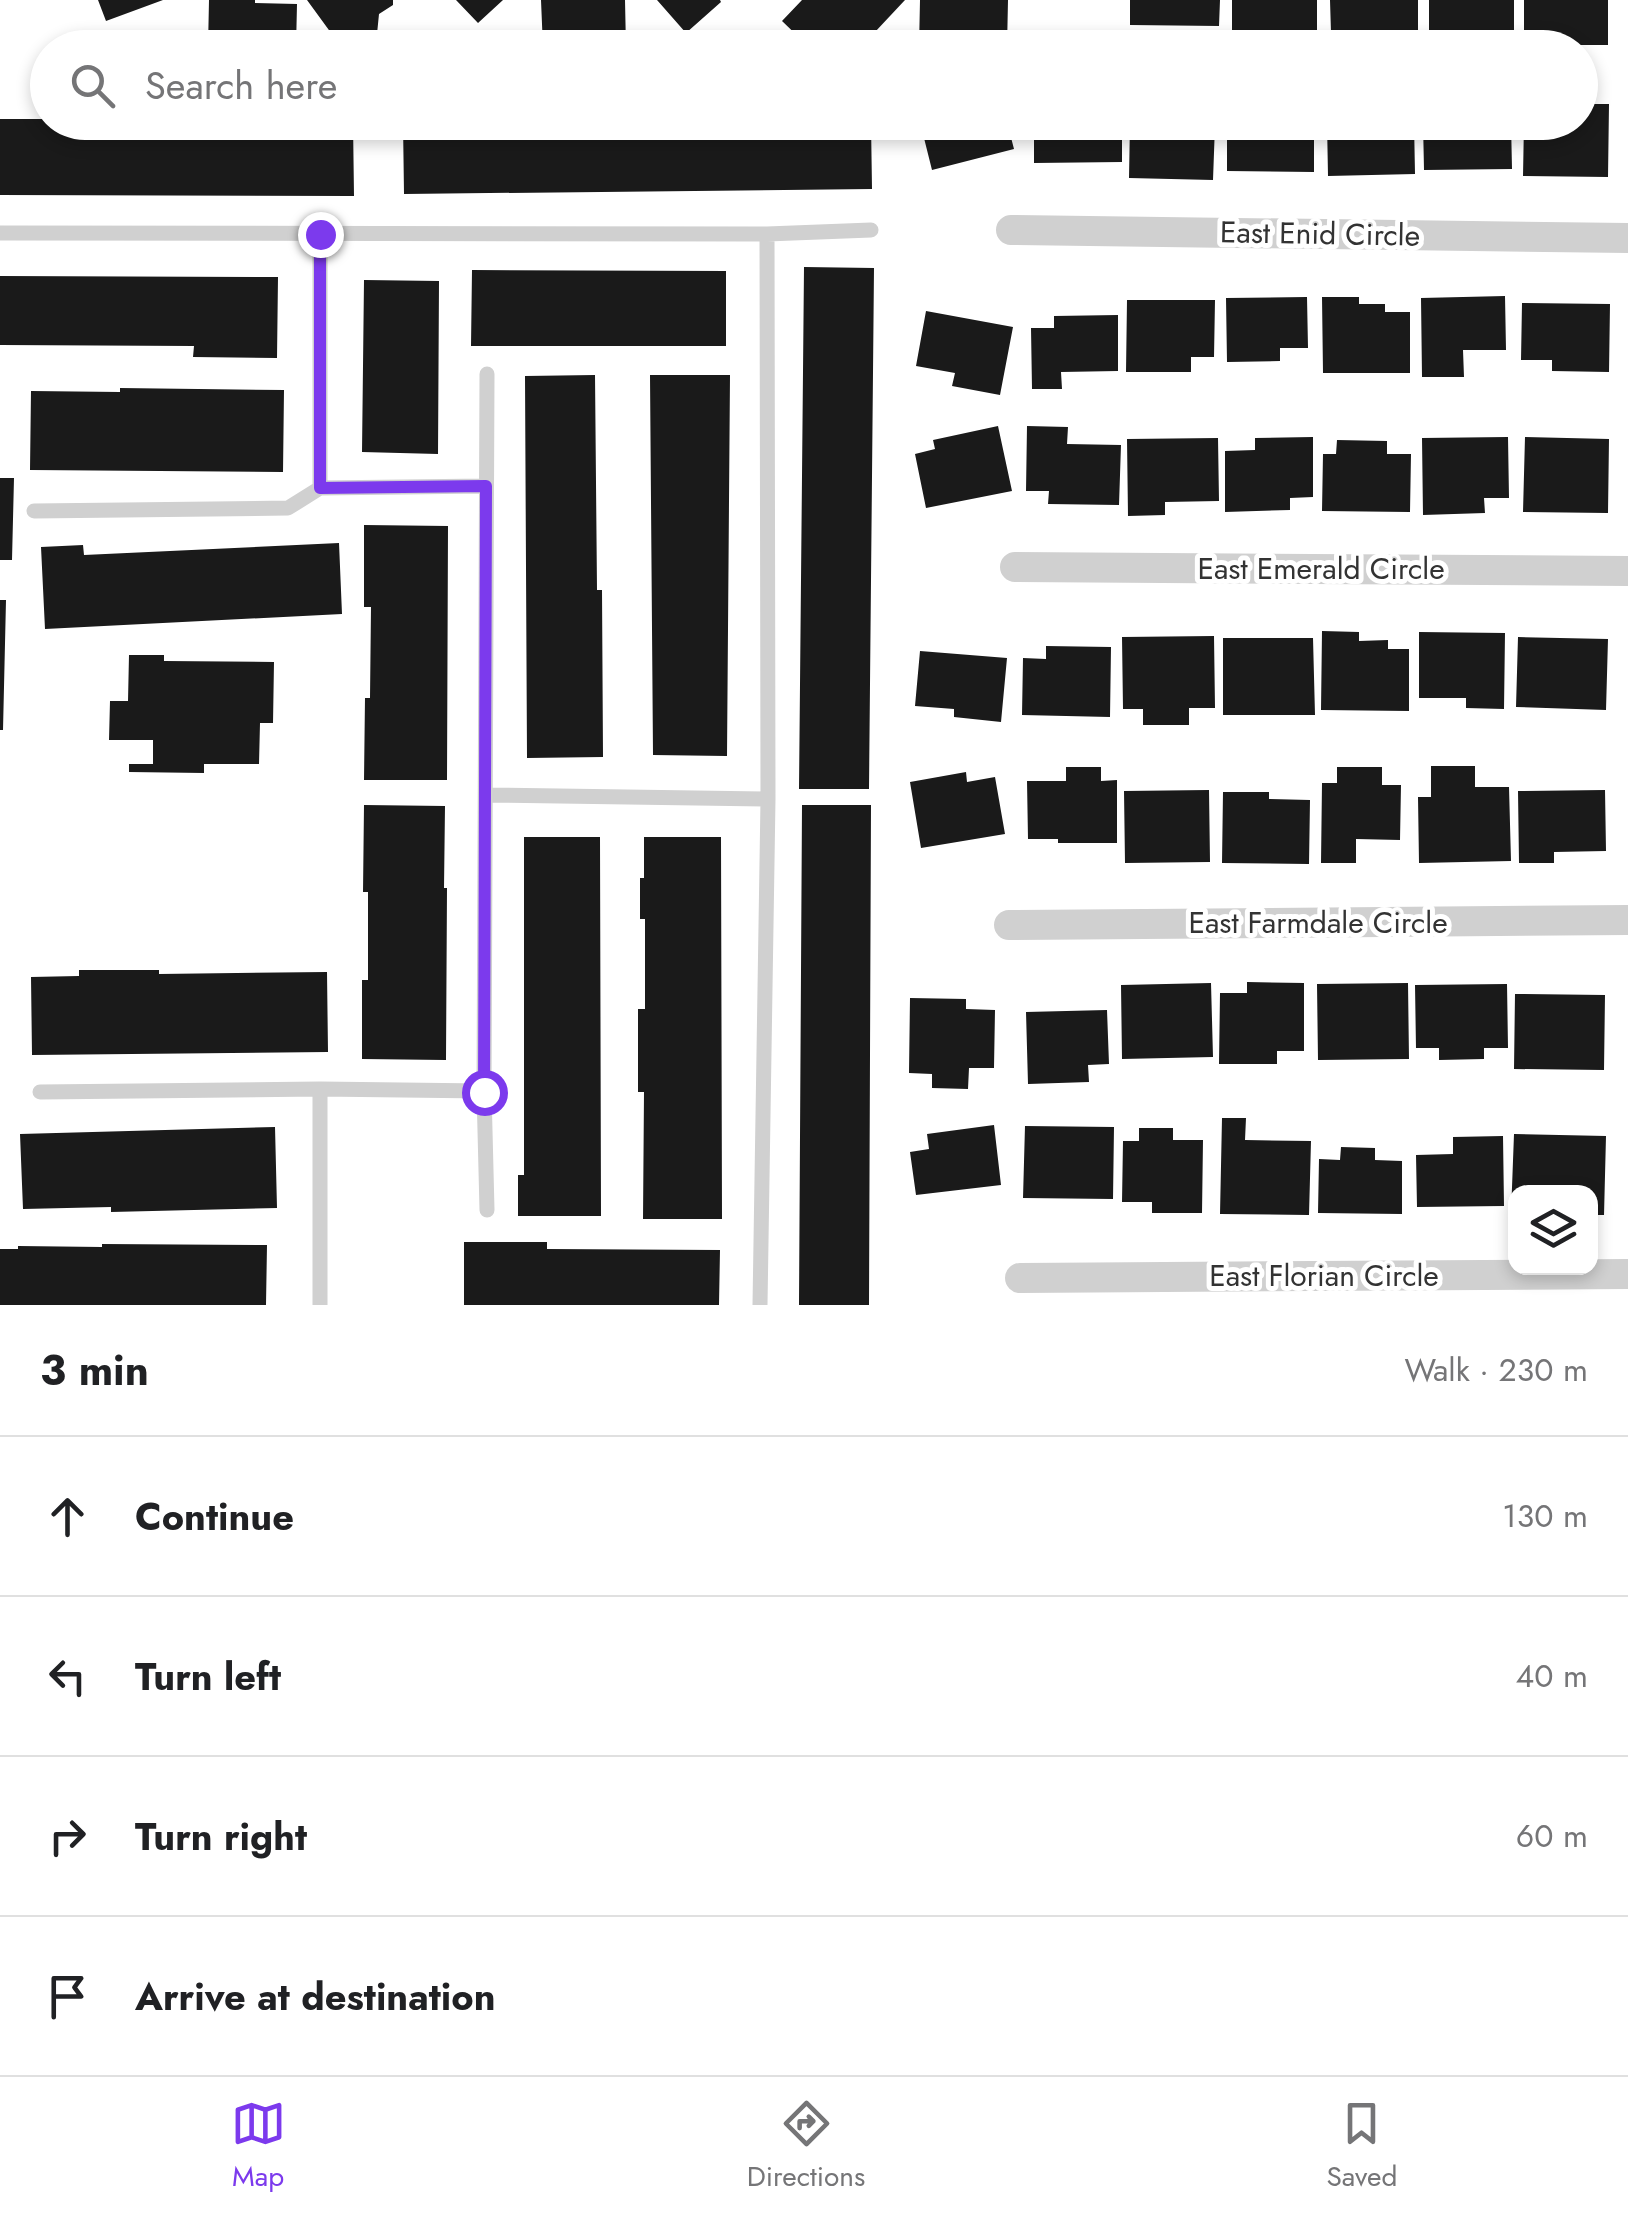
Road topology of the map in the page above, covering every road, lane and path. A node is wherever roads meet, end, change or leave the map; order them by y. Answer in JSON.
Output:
{"nodes":[{"id":1,"x":871,"y":230,"type":"dead end"},
{"id":2,"x":1011,"y":230,"type":"dead end"},
{"id":3,"x":0,"y":233,"type":"edge"},
{"id":4,"x":320,"y":234,"type":"junction"},
{"id":5,"x":767,"y":234,"type":"junction"},
{"id":6,"x":1628,"y":238,"type":"edge"},
{"id":7,"x":487,"y":374,"type":"dead end"},
{"id":8,"x":486,"y":486,"type":"junction"},
{"id":9,"x":320,"y":488,"type":"junction"},
{"id":10,"x":34,"y":511,"type":"dead end"},
{"id":11,"x":1015,"y":566,"type":"dead end"},
{"id":12,"x":1628,"y":572,"type":"edge"},
{"id":13,"x":486,"y":795,"type":"junction"},
{"id":14,"x":768,"y":799,"type":"junction"},
{"id":15,"x":1628,"y":920,"type":"edge"},
{"id":16,"x":1009,"y":925,"type":"dead end"},
{"id":17,"x":320,"y":1090,"type":"junction"},
{"id":18,"x":40,"y":1092,"type":"dead end"},
{"id":19,"x":484,"y":1092,"type":"junction"},
{"id":20,"x":487,"y":1210,"type":"dead end"},
{"id":21,"x":1628,"y":1274,"type":"edge"},
{"id":22,"x":1020,"y":1278,"type":"dead end"},
{"id":23,"x":320,"y":1305,"type":"edge"},
{"id":24,"x":760,"y":1305,"type":"edge"}],
"edges":[{"from":1,"to":5,"type":"lane"},
{"from":2,"to":6,"type":"street","name":"East Enid Circle"},
{"from":3,"to":4,"type":"lane"},
{"from":4,"to":5,"type":"lane"},
{"from":4,"to":9,"type":"lane"},
{"from":5,"to":14,"type":"lane"},
{"from":7,"to":8,"type":"lane"},
{"from":8,"to":9,"type":"lane"},
{"from":8,"to":13,"type":"lane"},
{"from":9,"to":10,"type":"lane"},
{"from":11,"to":12,"type":"street","name":"East Emerald Circle"},
{"from":13,"to":14,"type":"lane"},
{"from":13,"to":19,"type":"lane"},
{"from":14,"to":24,"type":"lane"},
{"from":15,"to":16,"type":"street","name":"East Farmdale Circle"},
{"from":17,"to":18,"type":"lane"},
{"from":17,"to":19,"type":"lane"},
{"from":17,"to":23,"type":"lane"},
{"from":19,"to":20,"type":"lane"},
{"from":21,"to":22,"type":"street","name":"East Florian Circle"}]}
